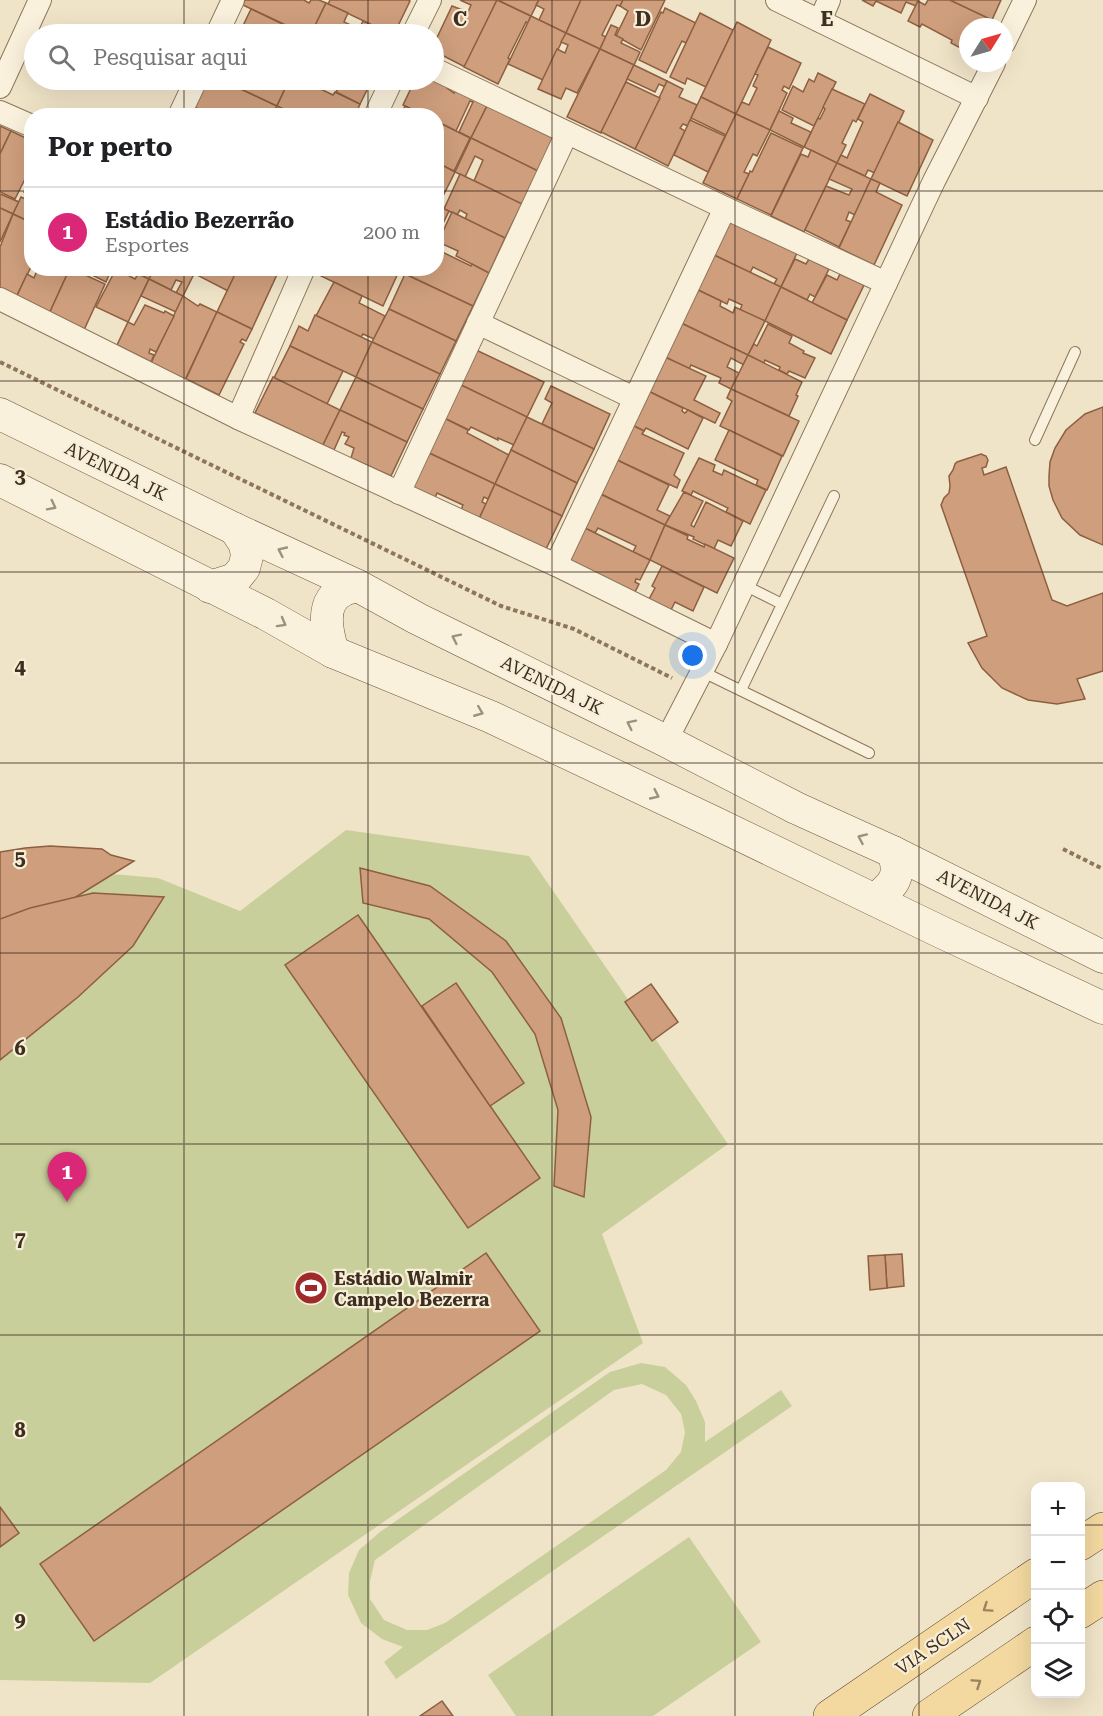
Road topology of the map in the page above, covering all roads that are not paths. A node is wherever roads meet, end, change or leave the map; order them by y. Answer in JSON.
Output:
{"nodes":[{"id":1,"x":40,"y":0,"type":"edge"},
{"id":2,"x":430,"y":0,"type":"edge"},
{"id":3,"x":777,"y":0,"type":"edge"},
{"id":4,"x":829,"y":0,"type":"edge"},
{"id":5,"x":1025,"y":0,"type":"edge"},
{"id":6,"x":226,"y":2,"type":"edge"},
{"id":7,"x":820,"y":21,"type":"junction"},
{"id":8,"x":29,"y":24,"type":"edge"},
{"id":9,"x":220,"y":24,"type":"edge"},
{"id":10,"x":418,"y":24,"type":"edge"},
{"id":11,"x":1013,"y":25,"type":"edge"},
{"id":12,"x":24,"y":35,"type":"edge"},
{"id":13,"x":990,"y":72,"type":"edge"},
{"id":14,"x":444,"y":74,"type":"edge"},
{"id":15,"x":0,"y":87,"type":"edge"},
{"id":16,"x":191,"y":90,"type":"edge"},
{"id":17,"x":387,"y":90,"type":"edge"},
{"id":18,"x":977,"y":98,"type":"junction"},
{"id":19,"x":183,"y":108,"type":"edge"},
{"id":20,"x":379,"y":108,"type":"edge"},
{"id":21,"x":0,"y":112,"type":"edge"},
{"id":22,"x":24,"y":122,"type":"edge"},
{"id":23,"x":567,"y":133,"type":"junction"},
{"id":24,"x":725,"y":208,"type":"junction"},
{"id":25,"x":300,"y":276,"type":"edge"},
{"id":26,"x":886,"y":283,"type":"junction"},
{"id":27,"x":0,"y":299,"type":"edge"},
{"id":28,"x":478,"y":323,"type":"junction"},
{"id":29,"x":1075,"y":352,"type":"dead end"},
{"id":30,"x":634,"y":399,"type":"junction"},
{"id":31,"x":0,"y":414,"type":"edge"},
{"id":32,"x":238,"y":418,"type":"junction"},
{"id":33,"x":1035,"y":440,"type":"dead end"},
{"id":34,"x":0,"y":480,"type":"edge"},
{"id":35,"x":399,"y":493,"type":"junction"},
{"id":36,"x":834,"y":496,"type":"dead end"},
{"id":37,"x":235,"y":529,"type":"junction"},
{"id":38,"x":556,"y":564,"type":"junction"},
{"id":39,"x":744,"y":585,"type":"junction"},
{"id":40,"x":358,"y":586,"type":"junction"},
{"id":41,"x":210,"y":587,"type":"junction"},
{"id":42,"x":782,"y":604,"type":"junction"},
{"id":43,"x":716,"y":644,"type":"junction"},
{"id":44,"x":333,"y":652,"type":"junction"},
{"id":45,"x":698,"y":680,"type":"junction"},
{"id":46,"x":741,"y":690,"type":"junction"},
{"id":47,"x":666,"y":741,"type":"junction"},
{"id":48,"x":869,"y":753,"type":"dead end"},
{"id":49,"x":893,"y":852,"type":"junction"},
{"id":50,"x":962,"y":885,"type":"junction"},
{"id":51,"x":875,"y":900,"type":"junction"},
{"id":52,"x":941,"y":932,"type":"junction"},
{"id":53,"x":1103,"y":957,"type":"edge"},
{"id":54,"x":1103,"y":1008,"type":"edge"},
{"id":55,"x":1103,"y":1529,"type":"edge"},
{"id":56,"x":1085,"y":1541,"type":"edge"},
{"id":57,"x":1031,"y":1578,"type":"edge"},
{"id":58,"x":1103,"y":1597,"type":"edge"},
{"id":59,"x":1085,"y":1609,"type":"edge"},
{"id":60,"x":1034,"y":1644,"type":"edge"},
{"id":61,"x":830,"y":1716,"type":"edge"},
{"id":62,"x":929,"y":1716,"type":"edge"}],
"edges":[{"from":1,"to":8,"type":"street"},
{"from":2,"to":10,"type":"street"},
{"from":3,"to":7,"type":"street"},
{"from":4,"to":7,"type":"street"},
{"from":5,"to":11,"type":"street"},
{"from":6,"to":9,"type":"street"},
{"from":7,"to":18,"type":"street"},
{"from":12,"to":15,"type":"street"},
{"from":13,"to":18,"type":"street"},
{"from":14,"to":23,"type":"street"},
{"from":16,"to":19,"type":"street"},
{"from":17,"to":20,"type":"street"},
{"from":18,"to":26,"type":"street"},
{"from":21,"to":22,"type":"street"},
{"from":23,"to":24,"type":"street"},
{"from":23,"to":28,"type":"street"},
{"from":24,"to":26,"type":"street"},
{"from":24,"to":30,"type":"street"},
{"from":25,"to":32,"type":"street"},
{"from":26,"to":39,"type":"street"},
{"from":27,"to":32,"type":"street"},
{"from":28,"to":30,"type":"street"},
{"from":28,"to":35,"type":"street"},
{"from":29,"to":33,"type":"lane"},
{"from":30,"to":38,"type":"street"},
{"from":31,"to":37,"type":"main road","name":"AVENIDA JK"},
{"from":32,"to":35,"type":"street"},
{"from":34,"to":41,"type":"main road","one_way":true},
{"from":35,"to":38,"type":"street"},
{"from":36,"to":42,"type":"lane"},
{"from":40,"to":37,"type":"main road","name":"AVENIDA JK","one_way":true},
{"from":37,"to":41,"type":"main road"},
{"from":38,"to":43,"type":"street"},
{"from":39,"to":42,"type":"lane"},
{"from":39,"to":43,"type":"street"},
{"from":40,"to":44,"type":"main road"},
{"from":47,"to":40,"type":"main road","name":"AVENIDA JK","one_way":true},
{"from":41,"to":44,"type":"main road","one_way":true},
{"from":42,"to":46,"type":"lane"},
{"from":43,"to":45,"type":"street"},
{"from":44,"to":51,"type":"main road","one_way":true},
{"from":45,"to":46,"type":"lane"},
{"from":45,"to":47,"type":"street"},
{"from":46,"to":48,"type":"lane"},
{"from":49,"to":47,"type":"main road","name":"AVENIDA JK","one_way":true},
{"from":49,"to":50,"type":"main road","name":"AVENIDA JK"},
{"from":49,"to":51,"type":"main road"},
{"from":50,"to":52,"type":"main road"},
{"from":50,"to":53,"type":"main road","name":"AVENIDA JK"},
{"from":51,"to":52,"type":"main road"},
{"from":52,"to":54,"type":"main road"},
{"from":55,"to":56,"type":"main road"},
{"from":57,"to":61,"type":"main road","name":"VIA SCLN","one_way":true},
{"from":58,"to":59,"type":"main road"},
{"from":62,"to":60,"type":"main road","one_way":true}]}
